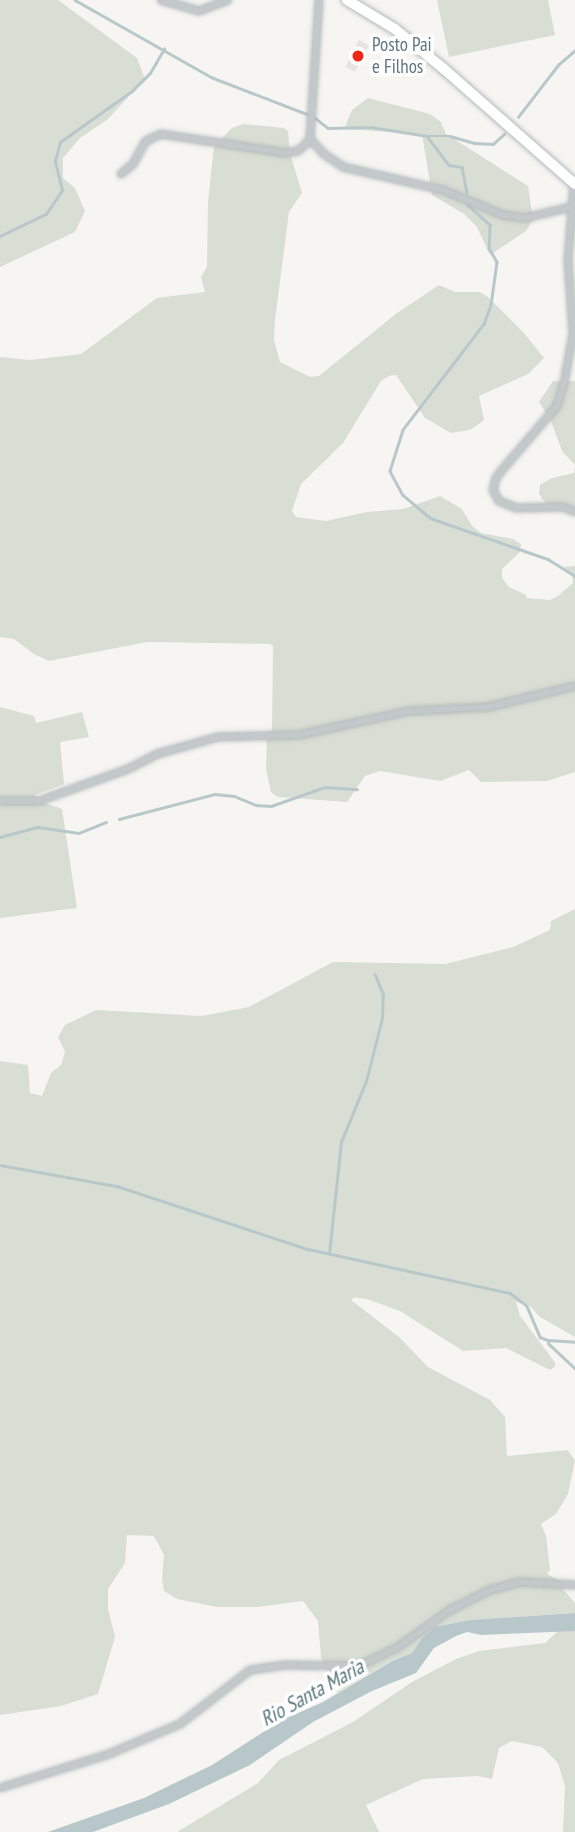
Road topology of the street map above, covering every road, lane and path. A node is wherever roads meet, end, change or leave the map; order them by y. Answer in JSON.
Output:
{"nodes":[{"id":1,"x":161,"y":0,"type":"edge"},
{"id":2,"x":228,"y":0,"type":"edge"},
{"id":3,"x":318,"y":0,"type":"edge"},
{"id":4,"x":347,"y":0,"type":"edge"},
{"id":5,"x":310,"y":139,"type":"junction"},
{"id":6,"x":121,"y":174,"type":"dead end"},
{"id":7,"x":575,"y":184,"type":"edge"},
{"id":8,"x":572,"y":206,"type":"junction"},
{"id":9,"x":575,"y":512,"type":"edge"},
{"id":10,"x":575,"y":686,"type":"edge"},
{"id":11,"x":0,"y":801,"type":"edge"},
{"id":12,"x":575,"y":1586,"type":"edge"},
{"id":13,"x":0,"y":1788,"type":"edge"}],
"edges":[{"from":1,"to":2,"type":"street"},
{"from":3,"to":5,"type":"street"},
{"from":4,"to":7,"type":"main road"},
{"from":5,"to":6,"type":"street"},
{"from":5,"to":8,"type":"street"},
{"from":7,"to":8,"type":"street"},
{"from":8,"to":9,"type":"street"},
{"from":10,"to":11,"type":"street"},
{"from":12,"to":13,"type":"street"}]}
